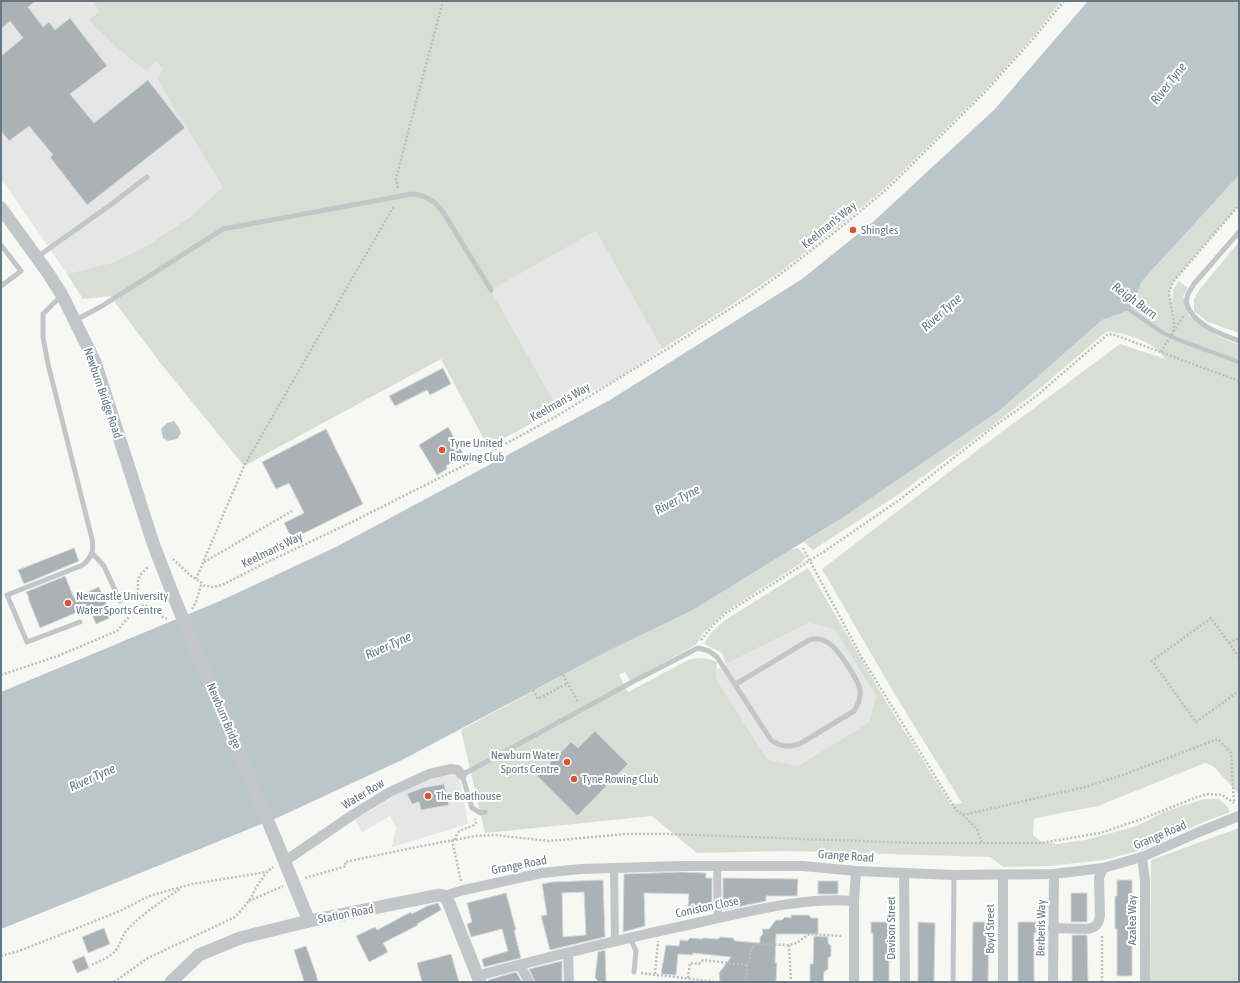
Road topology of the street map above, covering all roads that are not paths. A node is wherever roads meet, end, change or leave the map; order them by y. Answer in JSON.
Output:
{"nodes":[{"id":1,"x":147,"y":177,"type":"dead end"},
{"id":2,"x":1,"y":208,"type":"edge"},
{"id":3,"x":1239,"y":232,"type":"edge"},
{"id":4,"x":1,"y":245,"type":"edge"},
{"id":5,"x":37,"y":258,"type":"junction"},
{"id":6,"x":1,"y":286,"type":"edge"},
{"id":7,"x":491,"y":290,"type":"dead end"},
{"id":8,"x":62,"y":295,"type":"junction"},
{"id":9,"x":75,"y":321,"type":"junction"},
{"id":10,"x":1239,"y":341,"type":"edge"},
{"id":11,"x":92,"y":553,"type":"junction"},
{"id":12,"x":173,"y":595,"type":"joint"},
{"id":13,"x":120,"y":601,"type":"dead end"},
{"id":14,"x":80,"y":622,"type":"dead end"},
{"id":15,"x":736,"y":684,"type":"junction"},
{"id":16,"x":462,"y":775,"type":"junction"},
{"id":17,"x":486,"y":812,"type":"dead end"},
{"id":18,"x":1238,"y":817,"type":"edge"},
{"id":19,"x":1142,"y":858,"type":"junction"},
{"id":20,"x":284,"y":861,"type":"junction"},
{"id":21,"x":717,"y":866,"type":"junction"},
{"id":22,"x":614,"y":868,"type":"junction"},
{"id":23,"x":1103,"y":868,"type":"junction"},
{"id":24,"x":856,"y":871,"type":"junction"},
{"id":25,"x":904,"y":873,"type":"junction"},
{"id":26,"x":1054,"y":874,"type":"junction"},
{"id":27,"x":954,"y":875,"type":"junction"},
{"id":28,"x":1003,"y":875,"type":"junction"},
{"id":29,"x":444,"y":896,"type":"junction"},
{"id":30,"x":854,"y":901,"type":"junction"},
{"id":31,"x":718,"y":918,"type":"junction"},
{"id":32,"x":309,"y":921,"type":"junction"},
{"id":33,"x":1054,"y":928,"type":"junction"},
{"id":34,"x":630,"y":938,"type":"junction"},
{"id":35,"x":615,"y":942,"type":"junction"},
{"id":36,"x":568,"y":953,"type":"junction"},
{"id":37,"x":520,"y":965,"type":"junction"},
{"id":38,"x":634,"y":972,"type":"road end"},
{"id":39,"x":478,"y":979,"type":"edge"},
{"id":40,"x":170,"y":982,"type":"edge"},
{"id":41,"x":529,"y":982,"type":"edge"},
{"id":42,"x":569,"y":982,"type":"edge"},
{"id":43,"x":854,"y":982,"type":"edge"},
{"id":44,"x":905,"y":982,"type":"edge"},
{"id":45,"x":953,"y":982,"type":"edge"},
{"id":46,"x":1003,"y":982,"type":"edge"},
{"id":47,"x":1053,"y":982,"type":"edge"},
{"id":48,"x":1146,"y":982,"type":"edge"}],
"edges":[{"from":1,"to":5,"type":"lane"},
{"from":2,"to":5,"type":"street","name":"Newburn Bridge Road"},
{"from":3,"to":10,"type":"lane"},
{"from":4,"to":6,"type":"lane"},
{"from":5,"to":8,"type":"street","name":"Newburn Bridge Road"},
{"from":7,"to":9,"type":"lane"},
{"from":8,"to":9,"type":"street","name":"Newburn Bridge Road"},
{"from":8,"to":11,"type":"lane"},
{"from":9,"to":12,"type":"street","name":"Newburn Bridge Road"},
{"from":11,"to":13,"type":"lane"},
{"from":11,"to":14,"type":"lane"},
{"from":12,"to":20,"type":"street","name":"Newburn Bridge","bridge":true},
{"from":15,"to":15,"type":"lane"},
{"from":15,"to":16,"type":"lane"},
{"from":16,"to":17,"type":"lane"},
{"from":16,"to":20,"type":"street","name":"Water Row"},
{"from":18,"to":19,"type":"street","name":"Grange Road"},
{"from":19,"to":23,"type":"street","name":"Grange Road"},
{"from":19,"to":48,"type":"street","name":"Azalea Way"},
{"from":20,"to":32,"type":"street"},
{"from":21,"to":22,"type":"street","name":"Grange Road"},
{"from":21,"to":24,"type":"street","name":"Grange Road"},
{"from":21,"to":31,"type":"street"},
{"from":22,"to":29,"type":"street","name":"Grange Road"},
{"from":22,"to":35,"type":"street"},
{"from":23,"to":26,"type":"street","name":"Grange Road"},
{"from":23,"to":33,"type":"street"},
{"from":24,"to":25,"type":"street","name":"Grange Road"},
{"from":24,"to":30,"type":"street"},
{"from":25,"to":27,"type":"street","name":"Grange Road"},
{"from":25,"to":44,"type":"street","name":"Davison Street"},
{"from":26,"to":28,"type":"street","name":"Grange Road"},
{"from":26,"to":33,"type":"street","name":"Berberis Way"},
{"from":27,"to":28,"type":"street","name":"Grange Road"},
{"from":27,"to":45,"type":"lane"},
{"from":28,"to":46,"type":"street","name":"Boyd Street"},
{"from":29,"to":32,"type":"street","name":"Station Road"},
{"from":29,"to":39,"type":"street"},
{"from":30,"to":31,"type":"street","name":"Coniston Close"},
{"from":30,"to":43,"type":"street"},
{"from":31,"to":34,"type":"street","name":"Coniston Close"},
{"from":32,"to":40,"type":"street","name":"Station Road"},
{"from":33,"to":47,"type":"street","name":"Berberis Way"},
{"from":34,"to":35,"type":"street","name":"Coniston Close"},
{"from":34,"to":38,"type":"lane"},
{"from":35,"to":36,"type":"street","name":"Coniston Close"},
{"from":36,"to":37,"type":"street","name":"Coniston Close"},
{"from":36,"to":42,"type":"street"},
{"from":37,"to":39,"type":"street","name":"Coniston Close"},
{"from":37,"to":41,"type":"street"}]}
